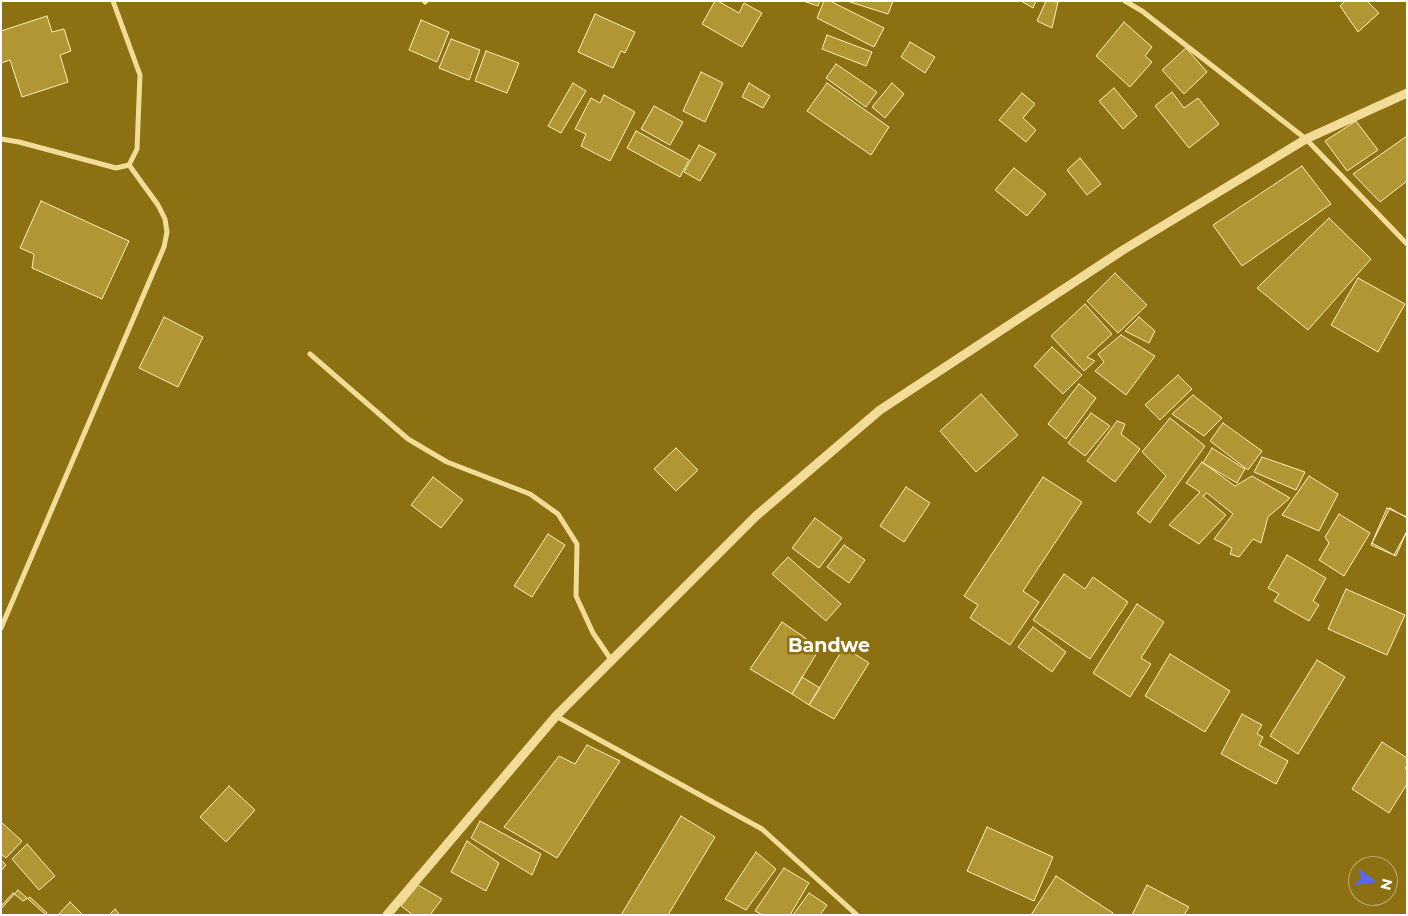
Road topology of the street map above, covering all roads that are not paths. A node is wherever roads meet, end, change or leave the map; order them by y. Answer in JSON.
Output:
{"nodes":[{"id":1,"x":113,"y":1,"type":"edge"},
{"id":2,"x":1125,"y":1,"type":"edge"},
{"id":3,"x":1407,"y":93,"type":"edge"},
{"id":4,"x":1,"y":139,"type":"edge"},
{"id":5,"x":1306,"y":139,"type":"junction"},
{"id":6,"x":129,"y":165,"type":"junction"},
{"id":7,"x":1407,"y":244,"type":"edge"},
{"id":8,"x":310,"y":354,"type":"dead end"},
{"id":9,"x":1,"y":628,"type":"edge"},
{"id":10,"x":612,"y":661,"type":"junction"},
{"id":11,"x":556,"y":716,"type":"junction"},
{"id":12,"x":387,"y":915,"type":"edge"},
{"id":13,"x":856,"y":915,"type":"edge"}],
"edges":[{"from":1,"to":6,"type":"street"},
{"from":2,"to":5,"type":"street"},
{"from":3,"to":5,"type":"street"},
{"from":4,"to":6,"type":"street"},
{"from":5,"to":7,"type":"street"},
{"from":5,"to":10,"type":"street"},
{"from":6,"to":9,"type":"street"},
{"from":8,"to":10,"type":"street"},
{"from":10,"to":11,"type":"street"},
{"from":11,"to":12,"type":"street"},
{"from":11,"to":13,"type":"street"}]}
